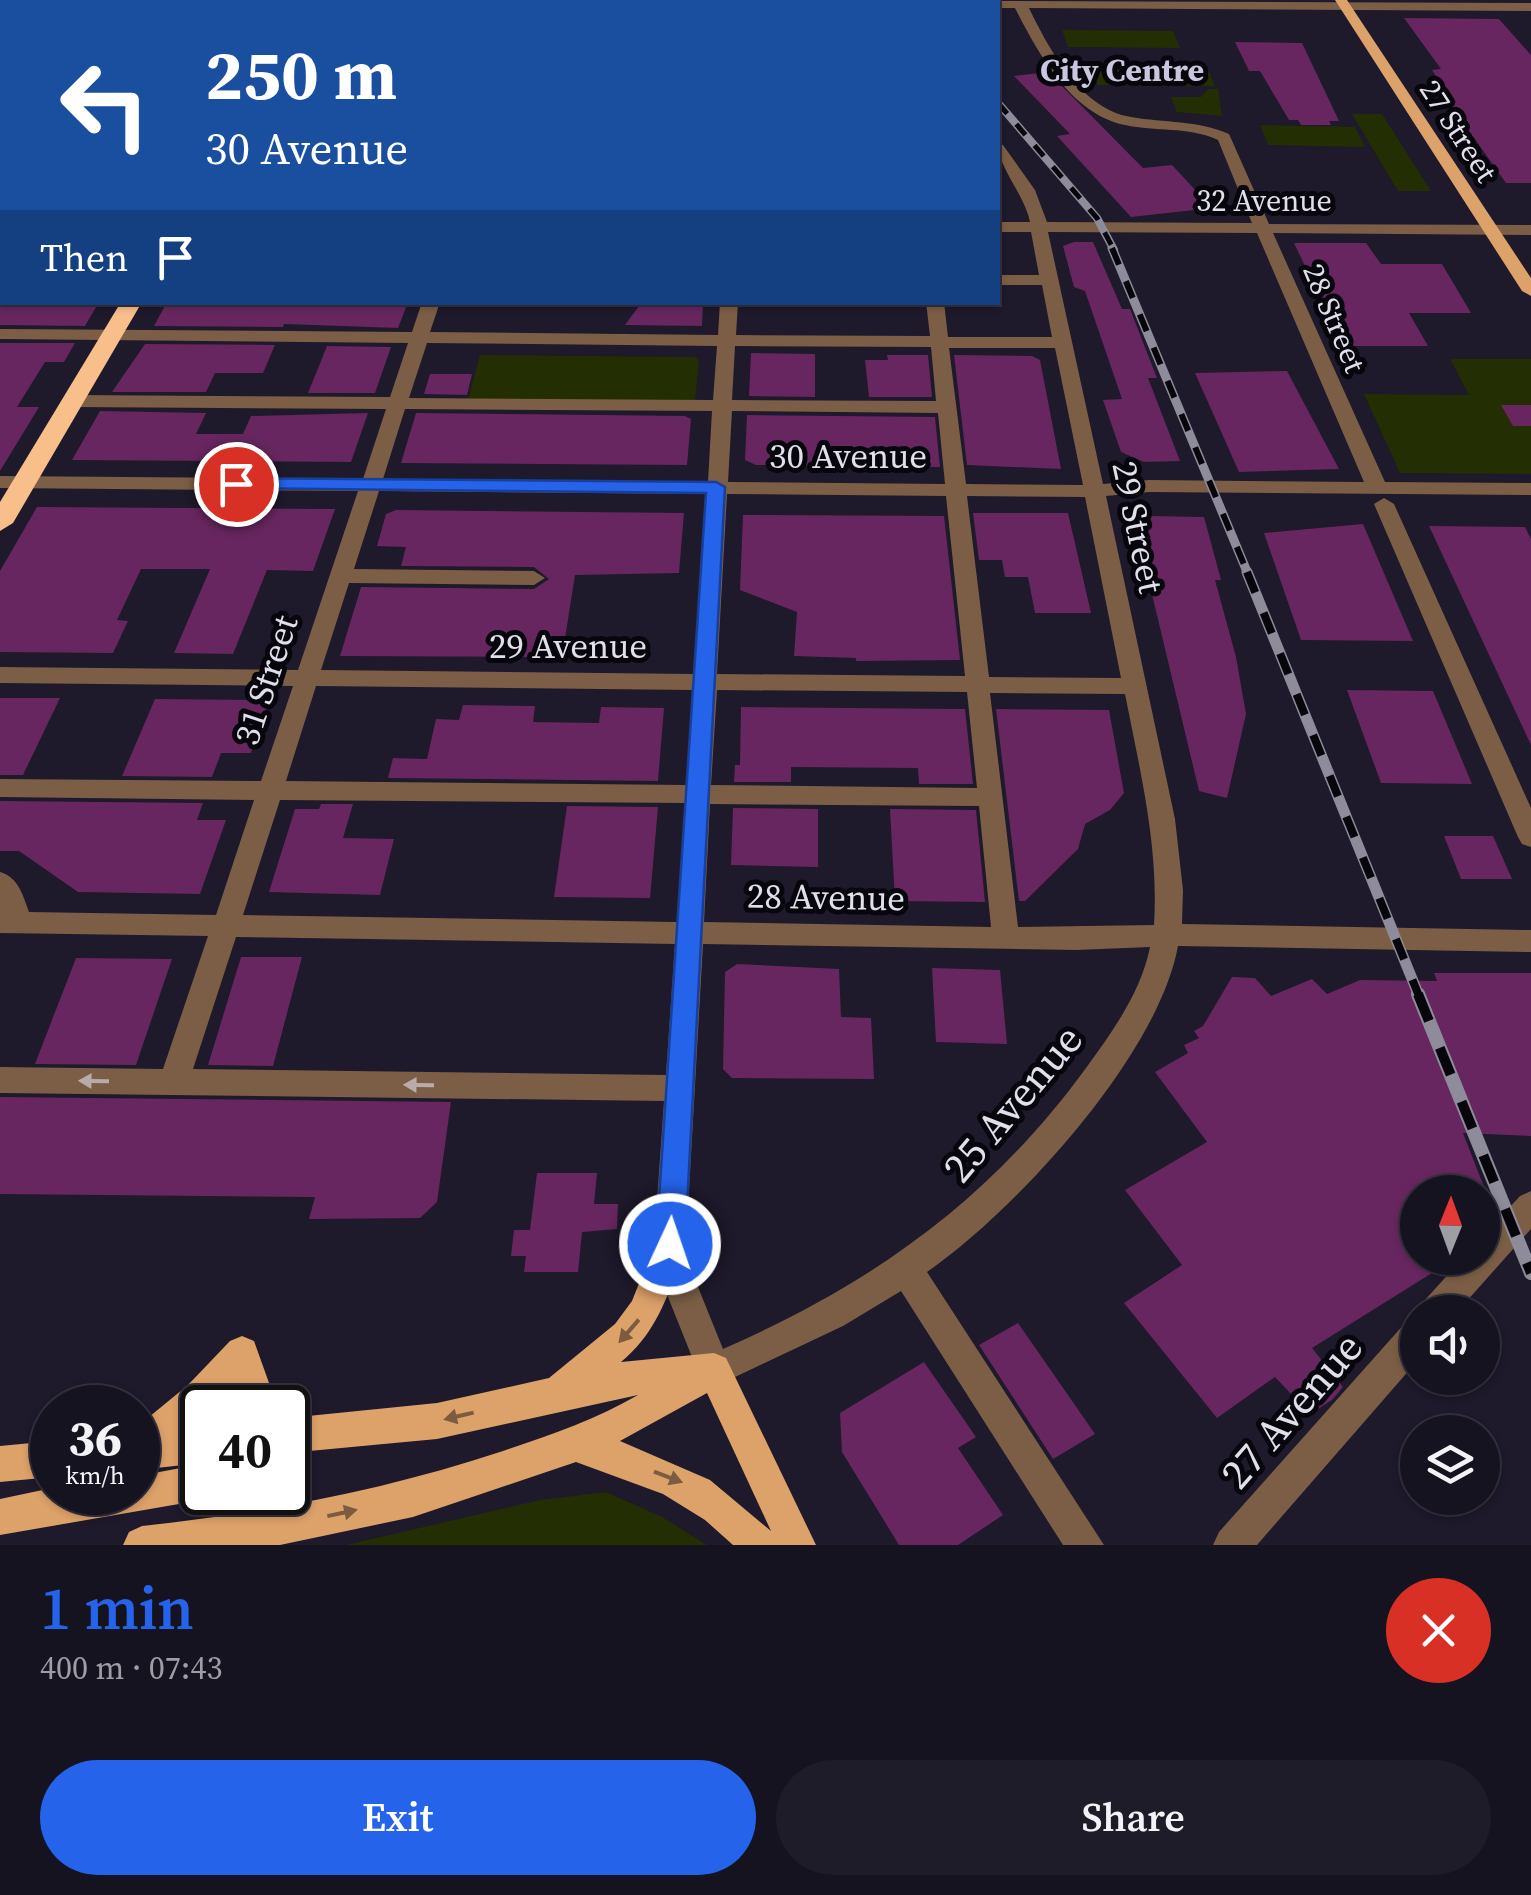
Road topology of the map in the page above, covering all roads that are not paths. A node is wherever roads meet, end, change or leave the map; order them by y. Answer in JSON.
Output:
{"nodes":[{"id":1,"x":1342,"y":3,"type":"edge"},
{"id":2,"x":1000,"y":4,"type":"edge"},
{"id":3,"x":1020,"y":4,"type":"junction"},
{"id":4,"x":1530,"y":8,"type":"edge"},
{"id":5,"x":1000,"y":150,"type":"edge"},
{"id":6,"x":1000,"y":227,"type":"edge"},
{"id":7,"x":1040,"y":228,"type":"junction"},
{"id":8,"x":1263,"y":228,"type":"junction"},
{"id":9,"x":1490,"y":230,"type":"junction"},
{"id":10,"x":1531,"y":230,"type":"edge"},
{"id":11,"x":1000,"y":280,"type":"edge"},
{"id":12,"x":1049,"y":280,"type":"junction"},
{"id":13,"x":1531,"y":291,"type":"edge"},
{"id":14,"x":130,"y":305,"type":"edge"},
{"id":15,"x":430,"y":305,"type":"edge"},
{"id":16,"x":728,"y":305,"type":"edge"},
{"id":17,"x":935,"y":305,"type":"edge"},
{"id":18,"x":0,"y":334,"type":"edge"},
{"id":19,"x":113,"y":335,"type":"junction"},
{"id":20,"x":418,"y":338,"type":"junction"},
{"id":21,"x":726,"y":340,"type":"junction"},
{"id":22,"x":940,"y":342,"type":"junction"},
{"id":23,"x":1062,"y":342,"type":"junction"},
{"id":24,"x":74,"y":401,"type":"junction"},
{"id":25,"x":397,"y":404,"type":"junction"},
{"id":26,"x":721,"y":406,"type":"junction"},
{"id":27,"x":948,"y":408,"type":"junction"},
{"id":28,"x":13,"y":482,"type":"edge"},
{"id":29,"x":369,"y":485,"type":"junction"},
{"id":30,"x":716,"y":487,"type":"junction"},
{"id":31,"x":957,"y":489,"type":"junction"},
{"id":32,"x":1096,"y":491,"type":"junction"},
{"id":33,"x":1381,"y":495,"type":"junction"},
{"id":34,"x":1152,"y":499,"type":"junction"},
{"id":35,"x":1530,"y":503,"type":"edge"},
{"id":36,"x":0,"y":523,"type":"edge"},
{"id":37,"x":1106,"y":534,"type":"junction"},
{"id":38,"x":339,"y":576,"type":"junction"},
{"id":39,"x":534,"y":578,"type":"dead end"},
{"id":40,"x":0,"y":675,"type":"edge"},
{"id":41,"x":306,"y":678,"type":"junction"},
{"id":42,"x":706,"y":682,"type":"junction"},
{"id":43,"x":978,"y":685,"type":"junction"},
{"id":44,"x":1135,"y":686,"type":"junction"},
{"id":45,"x":0,"y":788,"type":"edge"},
{"id":46,"x":270,"y":790,"type":"junction"},
{"id":47,"x":698,"y":795,"type":"junction"},
{"id":48,"x":992,"y":796,"type":"junction"},
{"id":49,"x":1531,"y":838,"type":"edge"},
{"id":50,"x":0,"y":882,"type":"edge"},
{"id":51,"x":10,"y":922,"type":"edge"},
{"id":52,"x":224,"y":926,"type":"junction"},
{"id":53,"x":687,"y":932,"type":"junction"},
{"id":54,"x":1166,"y":934,"type":"junction"},
{"id":55,"x":1006,"y":938,"type":"junction"},
{"id":56,"x":1531,"y":942,"type":"edge"},
{"id":57,"x":0,"y":1080,"type":"edge"},
{"id":58,"x":174,"y":1082,"type":"junction"},
{"id":59,"x":679,"y":1088,"type":"junction"},
{"id":60,"x":1531,"y":1206,"type":"edge"},
{"id":61,"x":670,"y":1244,"type":"junction"},
{"id":62,"x":906,"y":1271,"type":"junction"},
{"id":63,"x":1451,"y":1295,"type":"edge"},
{"id":64,"x":1400,"y":1354,"type":"edge"},
{"id":65,"x":714,"y":1370,"type":"junction"},
{"id":66,"x":211,"y":1385,"type":"edge"},
{"id":67,"x":253,"y":1385,"type":"edge"},
{"id":68,"x":554,"y":1394,"type":"junction"},
{"id":69,"x":180,"y":1414,"type":"edge"},
{"id":70,"x":160,"y":1431,"type":"edge"},
{"id":71,"x":310,"y":1434,"type":"edge"},
{"id":72,"x":576,"y":1444,"type":"junction"},
{"id":73,"x":30,"y":1462,"type":"edge"},
{"id":74,"x":0,"y":1464,"type":"edge"},
{"id":75,"x":180,"y":1488,"type":"edge"},
{"id":76,"x":0,"y":1517,"type":"edge"},
{"id":77,"x":239,"y":1539,"type":"edge"},
{"id":78,"x":1076,"y":1542,"type":"edge"},
{"id":79,"x":142,"y":1545,"type":"edge"},
{"id":80,"x":760,"y":1545,"type":"edge"},
{"id":81,"x":797,"y":1545,"type":"edge"},
{"id":82,"x":1232,"y":1545,"type":"edge"}],
"edges":[{"from":1,"to":3,"type":"street"},
{"from":1,"to":4,"type":"street"},
{"from":1,"to":9,"type":"main road","name":"27 Street"},
{"from":2,"to":3,"type":"street"},
{"from":3,"to":8,"type":"street","name":"28 Street"},
{"from":5,"to":7,"type":"street","name":"29 Street"},
{"from":6,"to":7,"type":"street","name":"32 Avenue"},
{"from":7,"to":8,"type":"street","name":"32 Avenue"},
{"from":7,"to":12,"type":"street","name":"29 Street"},
{"from":8,"to":9,"type":"street","name":"32 Avenue"},
{"from":8,"to":33,"type":"street","name":"28 Street"},
{"from":9,"to":10,"type":"street","name":"32 Avenue"},
{"from":9,"to":13,"type":"main road","name":"27 Street"},
{"from":11,"to":12,"type":"street"},
{"from":12,"to":23,"type":"street","name":"29 Street"},
{"from":14,"to":19,"type":"highway"},
{"from":15,"to":20,"type":"street","name":"31 Street"},
{"from":16,"to":21,"type":"street"},
{"from":17,"to":22,"type":"street"},
{"from":18,"to":19,"type":"street"},
{"from":19,"to":20,"type":"street"},
{"from":19,"to":24,"type":"highway"},
{"from":20,"to":21,"type":"street"},
{"from":20,"to":25,"type":"street","name":"31 Street"},
{"from":21,"to":22,"type":"street"},
{"from":21,"to":26,"type":"street"},
{"from":22,"to":23,"type":"street"},
{"from":22,"to":27,"type":"street"},
{"from":23,"to":32,"type":"street","name":"29 Street"},
{"from":24,"to":25,"type":"street"},
{"from":24,"to":28,"type":"highway"},
{"from":25,"to":26,"type":"street"},
{"from":25,"to":29,"type":"street","name":"31 Street"},
{"from":26,"to":27,"type":"street"},
{"from":26,"to":30,"type":"street"},
{"from":27,"to":31,"type":"street"},
{"from":28,"to":29,"type":"street","name":"30 Avenue"},
{"from":28,"to":36,"type":"highway"},
{"from":29,"to":30,"type":"street","name":"30 Avenue"},
{"from":29,"to":38,"type":"street","name":"31 Street"},
{"from":30,"to":31,"type":"street","name":"30 Avenue"},
{"from":30,"to":42,"type":"street"},
{"from":31,"to":32,"type":"street","name":"30 Avenue"},
{"from":31,"to":43,"type":"street"},
{"from":32,"to":33,"type":"street","name":"30 Avenue"},
{"from":32,"to":34,"type":"street","name":"30 Avenue"},
{"from":32,"to":37,"type":"street","name":"29 Street"},
{"from":33,"to":34,"type":"street","name":"30 Avenue"},
{"from":33,"to":35,"type":"street","name":"30 Avenue"},
{"from":33,"to":49,"type":"street","name":"28 Street"},
{"from":34,"to":37,"type":"street"},
{"from":37,"to":44,"type":"street","name":"29 Street"},
{"from":38,"to":39,"type":"street"},
{"from":38,"to":41,"type":"street","name":"31 Street"},
{"from":40,"to":41,"type":"street","name":"29 Avenue"},
{"from":41,"to":42,"type":"street","name":"29 Avenue"},
{"from":41,"to":46,"type":"street","name":"31 Street"},
{"from":42,"to":43,"type":"street","name":"29 Avenue"},
{"from":42,"to":47,"type":"street"},
{"from":43,"to":44,"type":"street","name":"29 Avenue"},
{"from":43,"to":48,"type":"street"},
{"from":44,"to":54,"type":"street","name":"29 Street"},
{"from":45,"to":46,"type":"street"},
{"from":46,"to":47,"type":"street"},
{"from":46,"to":52,"type":"street","name":"31 Street"},
{"from":47,"to":48,"type":"street"},
{"from":47,"to":53,"type":"street"},
{"from":48,"to":55,"type":"street"},
{"from":50,"to":51,"type":"street"},
{"from":51,"to":52,"type":"street","name":"28 Avenue"},
{"from":52,"to":53,"type":"street","name":"28 Avenue"},
{"from":52,"to":58,"type":"street","name":"31 Street"},
{"from":53,"to":55,"type":"street","name":"28 Avenue"},
{"from":53,"to":59,"type":"street"},
{"from":54,"to":55,"type":"street","name":"28 Avenue"},
{"from":54,"to":56,"type":"street","name":"28 Avenue"},
{"from":54,"to":62,"type":"street","name":"25 Avenue"},
{"from":58,"to":57,"type":"street","one_way":true},
{"from":59,"to":58,"type":"street","one_way":true},
{"from":59,"to":61,"type":"street"},
{"from":60,"to":63,"type":"street"},
{"from":61,"to":65,"type":"street"},
{"from":61,"to":68,"type":"main road","one_way":true},
{"from":62,"to":65,"type":"street","name":"25 Avenue"},
{"from":62,"to":78,"type":"street"},
{"from":64,"to":82,"type":"street","name":"27 Avenue"},
{"from":65,"to":68,"type":"main road","name":"25 Avenue"},
{"from":65,"to":72,"type":"main road","name":"25 Avenue"},
{"from":65,"to":81,"type":"main road"},
{"from":66,"to":67,"type":"main road"},
{"from":68,"to":71,"type":"main road","name":"25 Avenue","one_way":true},
{"from":69,"to":70,"type":"main road"},
{"from":77,"to":72,"type":"main road","name":"25 Avenue","one_way":true},
{"from":72,"to":80,"type":"main road","one_way":true},
{"from":73,"to":74,"type":"main road"},
{"from":75,"to":76,"type":"main road"},
{"from":77,"to":79,"type":"main road","name":"25 Avenue"}]}
